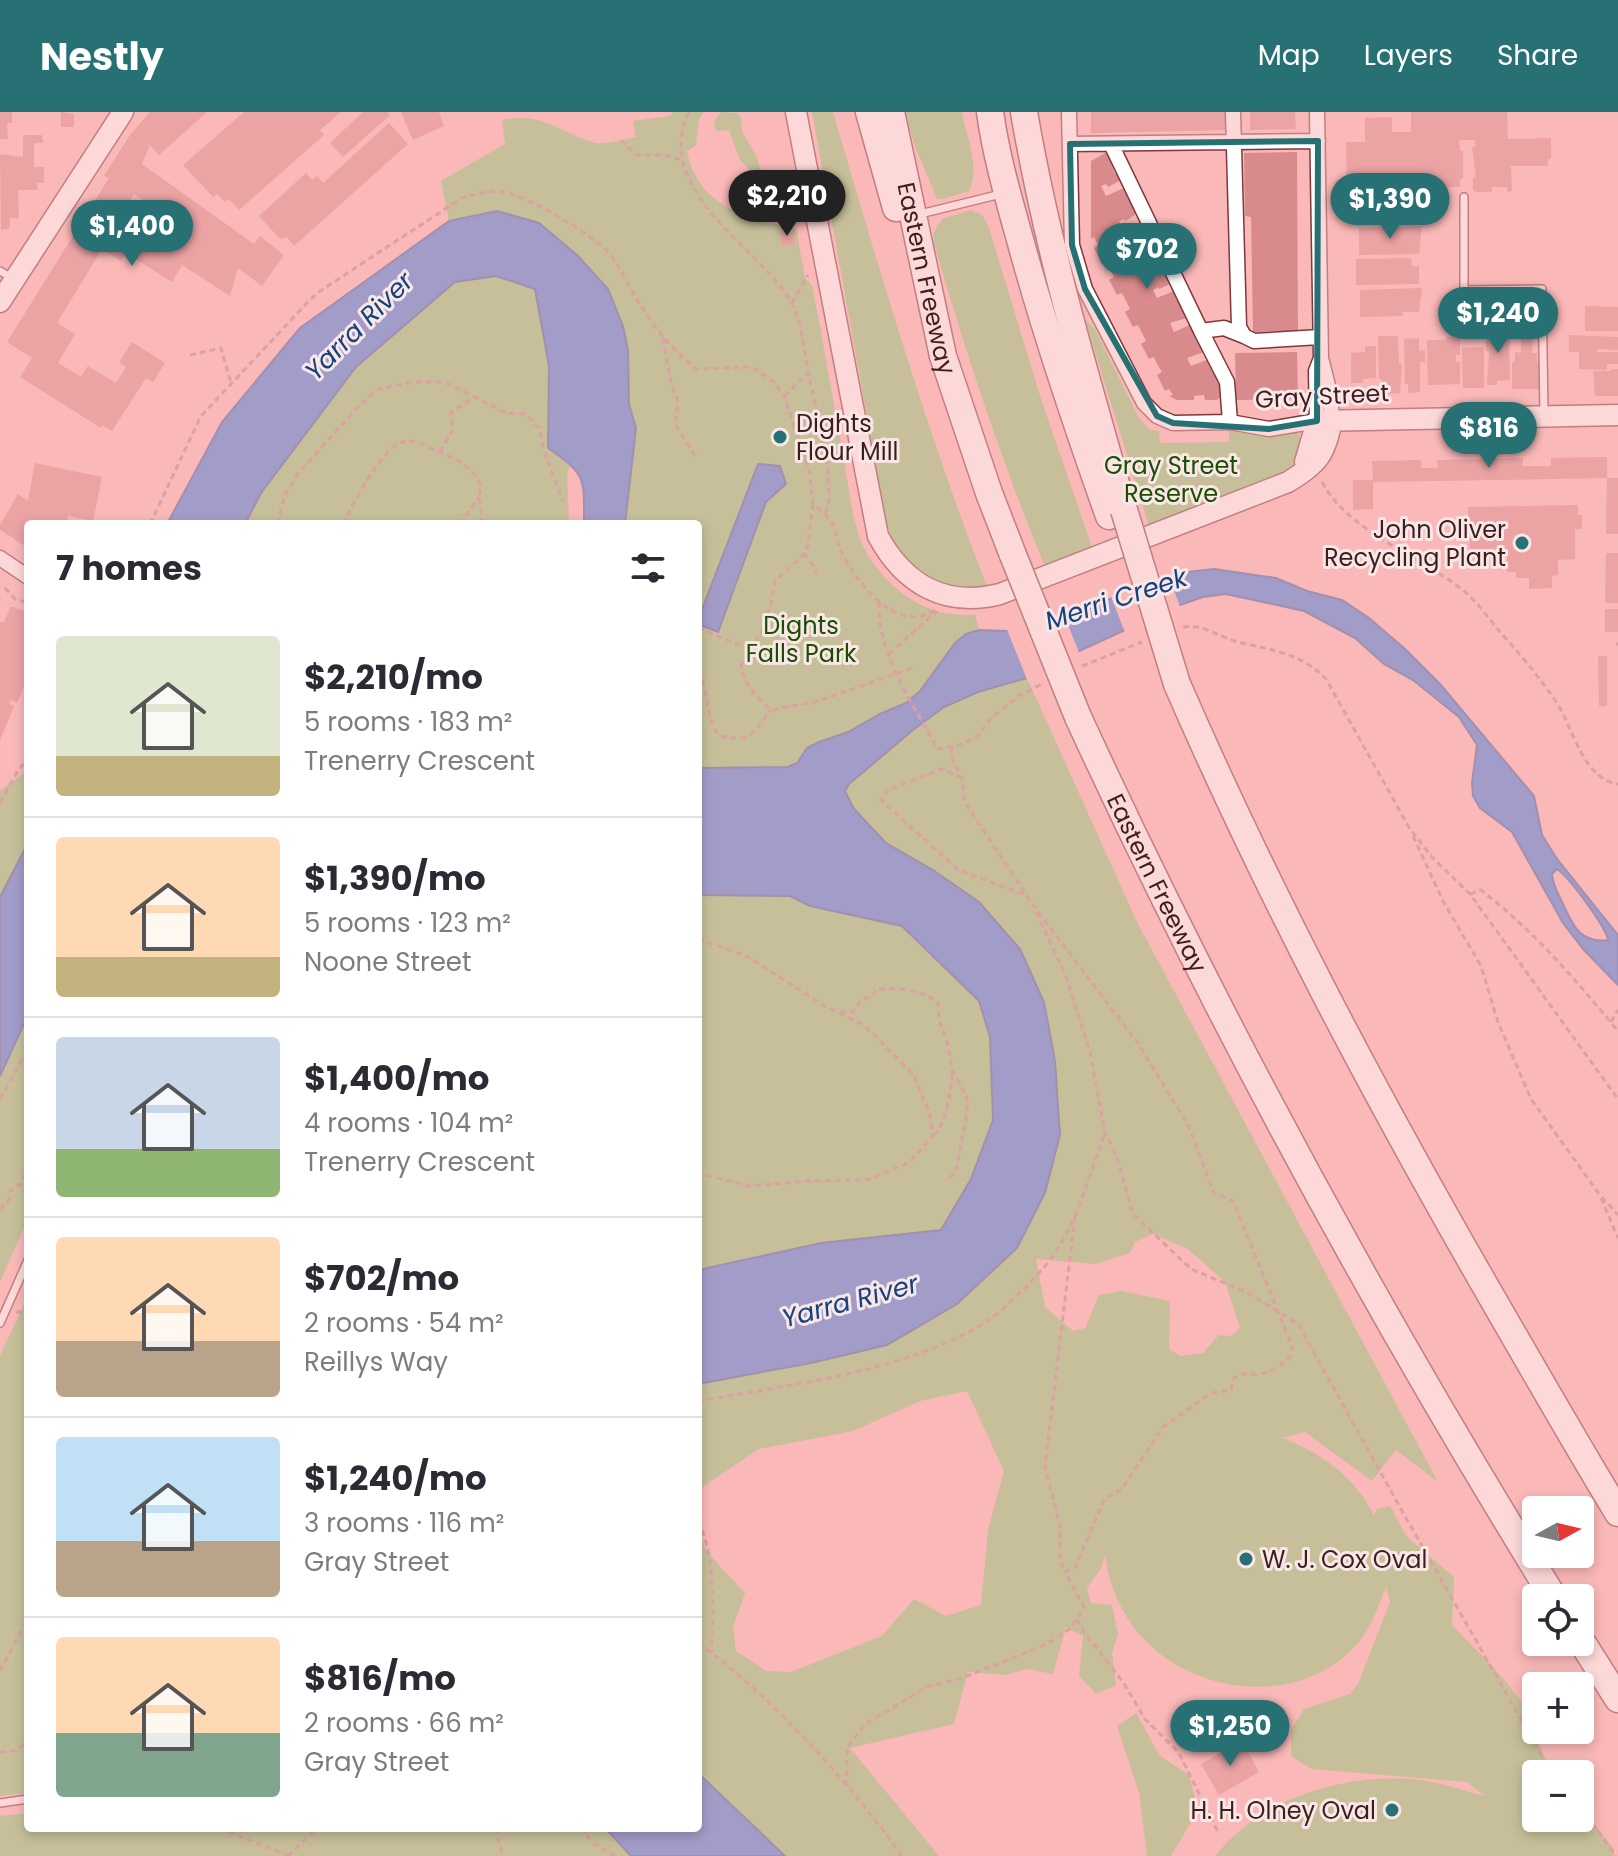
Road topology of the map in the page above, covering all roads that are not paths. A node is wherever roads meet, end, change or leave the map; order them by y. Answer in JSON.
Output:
{"nodes":[{"id":1,"x":123,"y":112,"type":"edge"},
{"id":2,"x":796,"y":112,"type":"edge"},
{"id":3,"x":869,"y":112,"type":"edge"},
{"id":4,"x":891,"y":112,"type":"edge"},
{"id":5,"x":990,"y":112,"type":"edge"},
{"id":6,"x":1024,"y":112,"type":"edge"},
{"id":7,"x":1069,"y":112,"type":"edge"},
{"id":8,"x":1233,"y":112,"type":"edge"},
{"id":9,"x":1317,"y":112,"type":"edge"},
{"id":10,"x":1318,"y":141,"type":"junction"},
{"id":11,"x":1233,"y":142,"type":"junction"},
{"id":12,"x":1070,"y":144,"type":"junction"},
{"id":13,"x":1111,"y":144,"type":"junction"},
{"id":14,"x":1007,"y":192,"type":"junction"},
{"id":15,"x":1464,"y":197,"type":"dead end"},
{"id":16,"x":914,"y":216,"type":"junction"},
{"id":17,"x":7,"y":275,"type":"edge"},
{"id":18,"x":0,"y":302,"type":"edge"},
{"id":19,"x":1201,"y":331,"type":"junction"},
{"id":20,"x":1244,"y":336,"type":"junction"},
{"id":21,"x":1320,"y":337,"type":"junction"},
{"id":22,"x":943,"y":356,"type":"junction"},
{"id":23,"x":1618,"y":415,"type":"edge"},
{"id":24,"x":1544,"y":416,"type":"junction"},
{"id":25,"x":1325,"y":420,"type":"junction"},
{"id":26,"x":1230,"y":422,"type":"junction"},
{"id":27,"x":1116,"y":513,"type":"junction"},
{"id":28,"x":0,"y":558,"type":"edge"},
{"id":29,"x":24,"y":574,"type":"edge"},
{"id":30,"x":24,"y":1269,"type":"edge"},
{"id":31,"x":0,"y":1323,"type":"edge"},
{"id":32,"x":1618,"y":1513,"type":"edge"},
{"id":33,"x":1546,"y":1584,"type":"edge"},
{"id":34,"x":1591,"y":1656,"type":"edge"},
{"id":35,"x":1618,"y":1699,"type":"edge"},
{"id":36,"x":24,"y":1800,"type":"edge"},
{"id":37,"x":0,"y":1803,"type":"edge"}],
"edges":[{"from":1,"to":17,"type":"street"},
{"from":2,"to":25,"type":"street"},
{"from":3,"to":22,"type":"highway"},
{"from":4,"to":16,"type":"highway","name":"Eastern Freeway"},
{"from":5,"to":14,"type":"highway"},
{"from":6,"to":27,"type":"highway"},
{"from":7,"to":12,"type":"street"},
{"from":8,"to":11,"type":"street"},
{"from":9,"to":10,"type":"street"},
{"from":10,"to":11,"type":"street"},
{"from":10,"to":21,"type":"street"},
{"from":11,"to":13,"type":"street"},
{"from":11,"to":20,"type":"street"},
{"from":12,"to":13,"type":"street"},
{"from":12,"to":26,"type":"street","name":"Gray Street"},
{"from":13,"to":19,"type":"street"},
{"from":14,"to":16,"type":"lane"},
{"from":14,"to":27,"type":"highway"},
{"from":15,"to":24,"type":"lane"},
{"from":16,"to":22,"type":"highway","name":"Eastern Freeway"},
{"from":17,"to":18,"type":"street"},
{"from":19,"to":20,"type":"street"},
{"from":19,"to":26,"type":"street"},
{"from":20,"to":21,"type":"street"},
{"from":21,"to":25,"type":"street"},
{"from":22,"to":33,"type":"highway","name":"Eastern Freeway","bridge":true},
{"from":23,"to":24,"type":"street","name":"Gray Street"},
{"from":24,"to":25,"type":"street","name":"Gray Street"},
{"from":25,"to":26,"type":"street","name":"Gray Street"},
{"from":27,"to":32,"type":"highway","bridge":true},
{"from":28,"to":29,"type":"street"},
{"from":30,"to":31,"type":"lane"},
{"from":34,"to":35,"type":"highway"},
{"from":36,"to":37,"type":"lane"}]}
